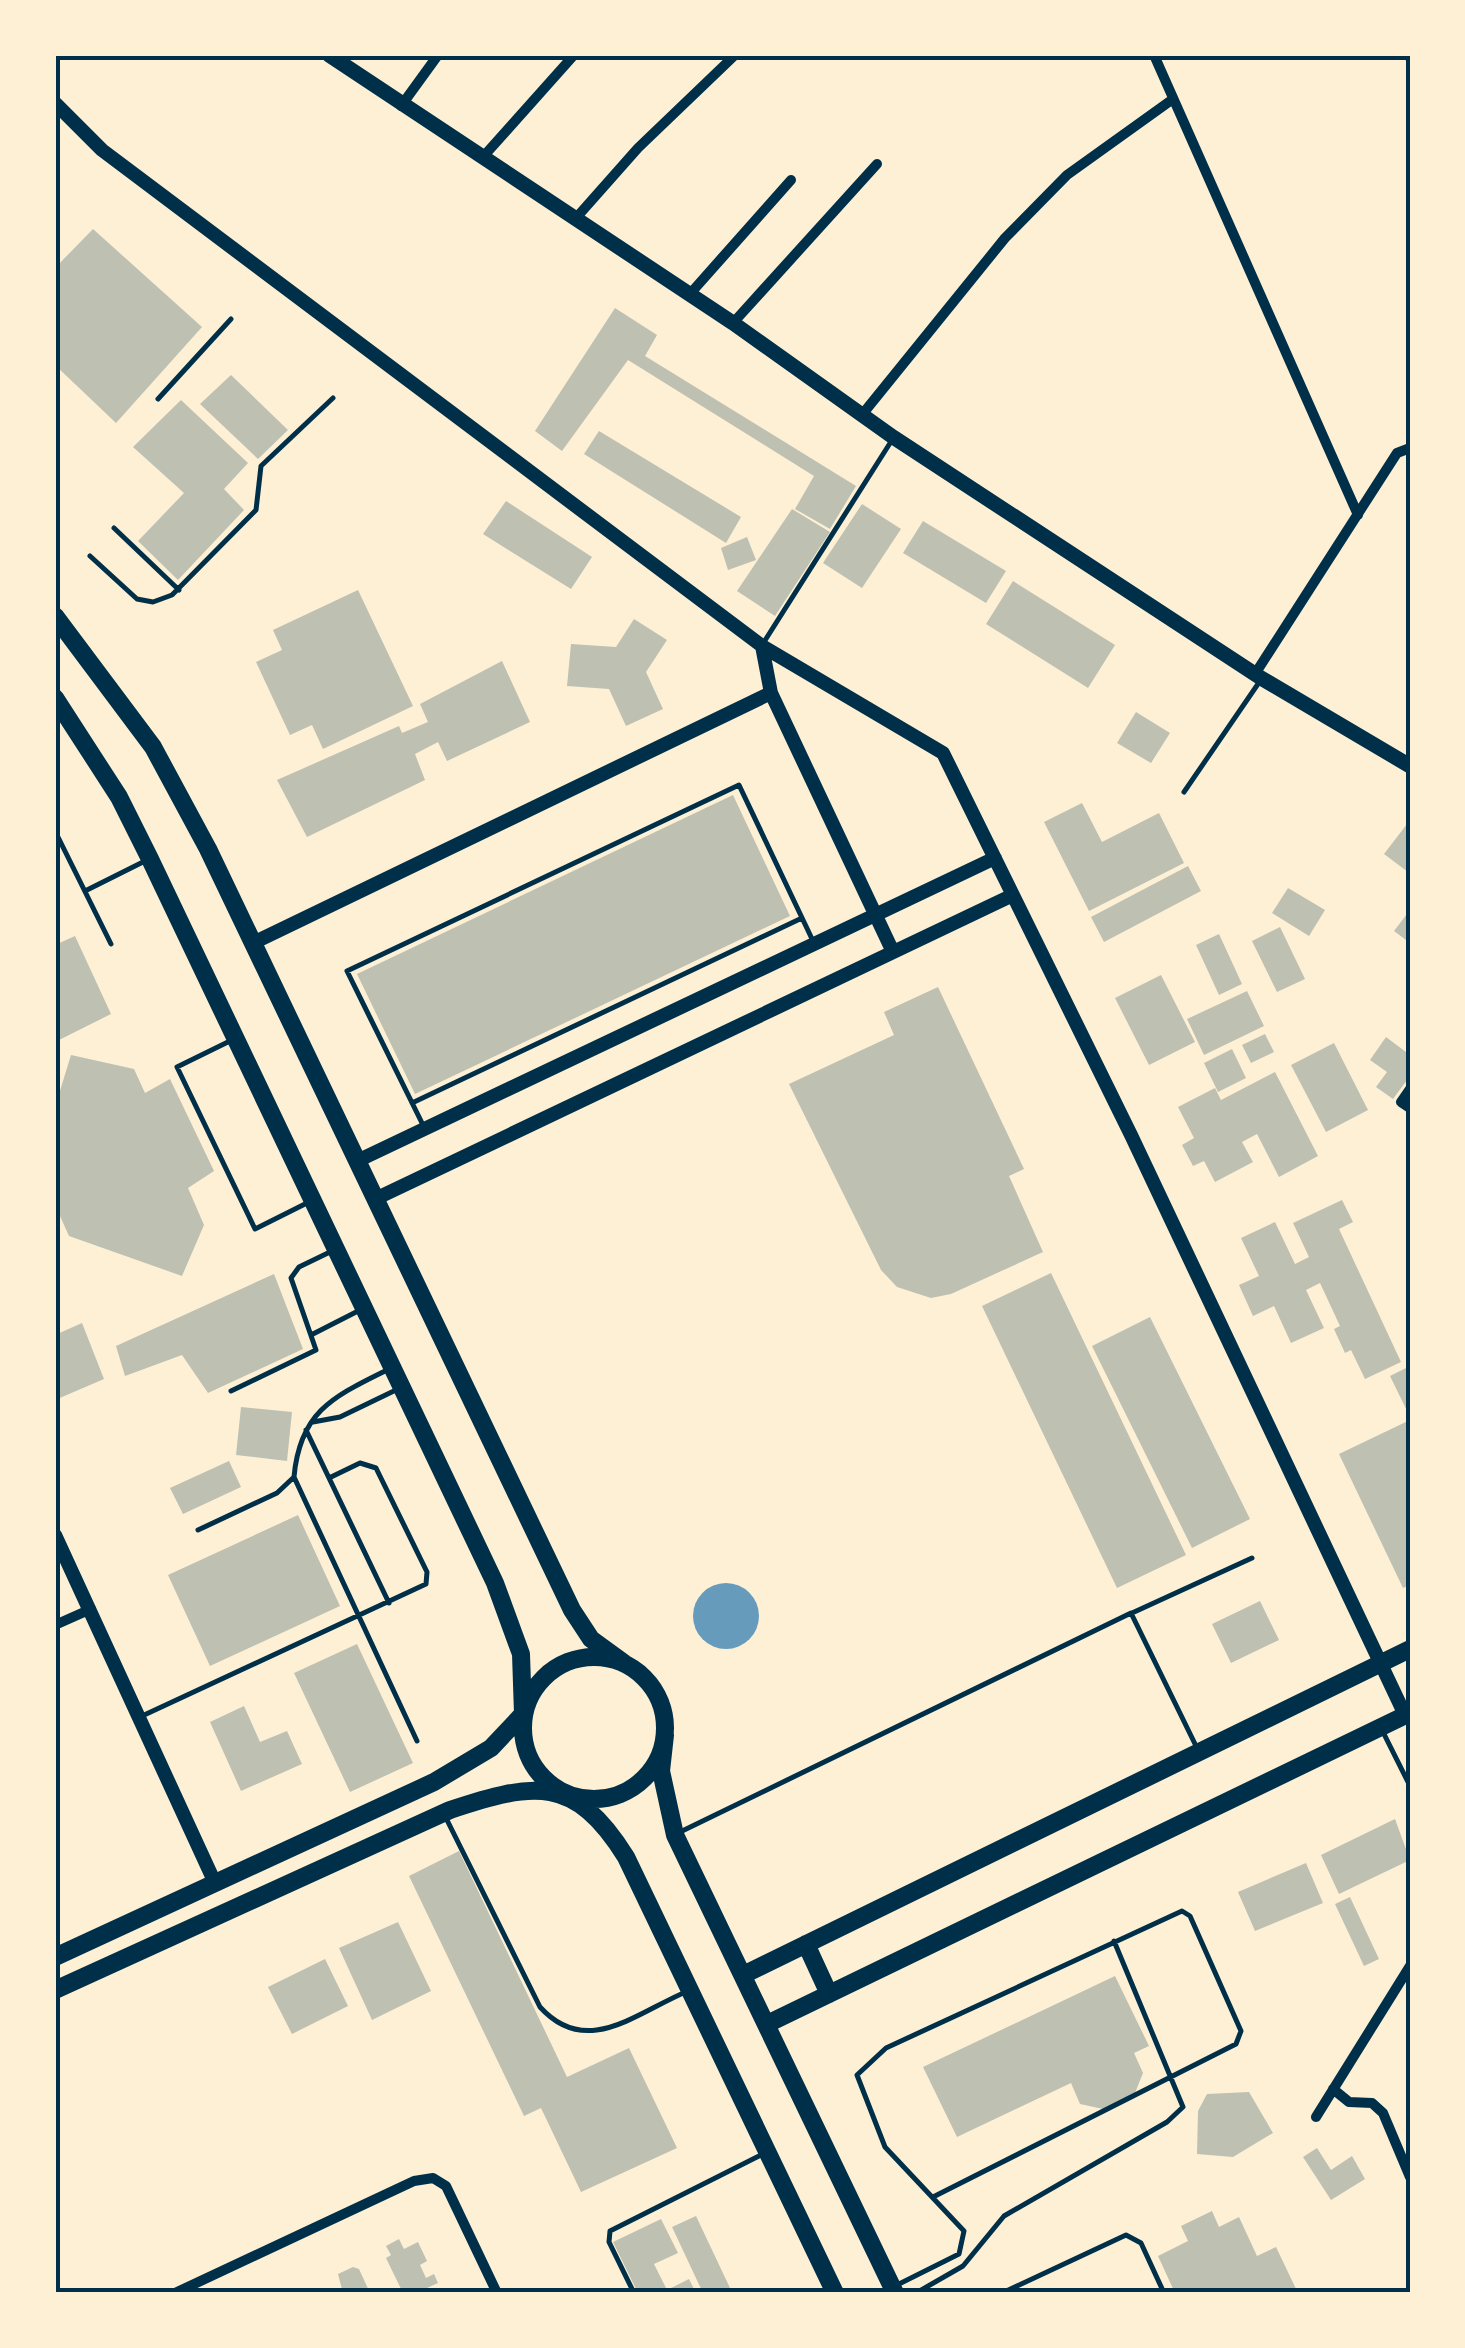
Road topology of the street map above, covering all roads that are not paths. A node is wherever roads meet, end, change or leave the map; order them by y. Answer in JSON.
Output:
{"nodes":[{"id":1,"x":329,"y":55,"type":"edge"},
{"id":2,"x":438,"y":55,"type":"edge"},
{"id":3,"x":574,"y":55,"type":"edge"},
{"id":4,"x":735,"y":55,"type":"edge"},
{"id":5,"x":1154,"y":55,"type":"edge"},
{"id":6,"x":1173,"y":99,"type":"junction"},
{"id":7,"x":55,"y":103,"type":"edge"},
{"id":8,"x":402,"y":106,"type":"junction"},
{"id":9,"x":482,"y":158,"type":"junction"},
{"id":10,"x":877,"y":164,"type":"dead end"},
{"id":11,"x":791,"y":180,"type":"dead end"},
{"id":12,"x":576,"y":218,"type":"junction"},
{"id":13,"x":688,"y":295,"type":"junction"},
{"id":14,"x":231,"y":319,"type":"dead end"},
{"id":15,"x":732,"y":323,"type":"junction"},
{"id":16,"x":333,"y":398,"type":"dead end"},
{"id":17,"x":158,"y":399,"type":"dead end"},
{"id":18,"x":861,"y":416,"type":"junction"},
{"id":19,"x":893,"y":437,"type":"junction"},
{"id":20,"x":1410,"y":448,"type":"edge"},
{"id":21,"x":1358,"y":514,"type":"junction"},
{"id":22,"x":114,"y":528,"type":"dead end"},
{"id":23,"x":90,"y":556,"type":"dead end"},
{"id":24,"x":179,"y":590,"type":"junction"},
{"id":25,"x":55,"y":616,"type":"edge"},
{"id":26,"x":762,"y":646,"type":"junction"},
{"id":27,"x":1258,"y":676,"type":"junction"},
{"id":28,"x":771,"y":693,"type":"junction"},
{"id":29,"x":58,"y":706,"type":"edge"},
{"id":30,"x":1410,"y":766,"type":"edge"},
{"id":31,"x":1184,"y":792,"type":"dead end"},
{"id":32,"x":55,"y":831,"type":"edge"},
{"id":33,"x":150,"y":858,"type":"junction"},
{"id":34,"x":995,"y":858,"type":"junction"},
{"id":35,"x":87,"y":890,"type":"junction"},
{"id":36,"x":1013,"y":894,"type":"junction"},
{"id":37,"x":876,"y":915,"type":"junction"},
{"id":38,"x":802,"y":918,"type":"junction"},
{"id":39,"x":111,"y":944,"type":"dead end"},
{"id":40,"x":253,"y":944,"type":"junction"},
{"id":41,"x":815,"y":944,"type":"junction"},
{"id":42,"x":893,"y":952,"type":"junction"},
{"id":43,"x":238,"y":1038,"type":"junction"},
{"id":44,"x":1410,"y":1089,"type":"edge"},
{"id":45,"x":412,"y":1103,"type":"junction"},
{"id":46,"x":1406,"y":1105,"type":"edge"},
{"id":47,"x":425,"y":1129,"type":"junction"},
{"id":48,"x":357,"y":1161,"type":"junction"},
{"id":49,"x":376,"y":1199,"type":"junction"},
{"id":50,"x":314,"y":1200,"type":"junction"},
{"id":51,"x":337,"y":1249,"type":"junction"},
{"id":52,"x":365,"y":1308,"type":"junction"},
{"id":53,"x":311,"y":1334,"type":"junction"},
{"id":54,"x":392,"y":1368,"type":"junction"},
{"id":55,"x":402,"y":1388,"type":"junction"},
{"id":56,"x":231,"y":1392,"type":"dead end"},
{"id":57,"x":312,"y":1422,"type":"junction"},
{"id":58,"x":306,"y":1430,"type":"junction"},
{"id":59,"x":294,"y":1476,"type":"junction"},
{"id":60,"x":329,"y":1478,"type":"junction"},
{"id":61,"x":198,"y":1530,"type":"dead end"},
{"id":62,"x":55,"y":1535,"type":"edge"},
{"id":63,"x":1252,"y":1558,"type":"dead end"},
{"id":64,"x":389,"y":1603,"type":"junction"},
{"id":65,"x":91,"y":1609,"type":"junction"},
{"id":66,"x":1131,"y":1613,"type":"junction"},
{"id":67,"x":358,"y":1617,"type":"junction"},
{"id":68,"x":55,"y":1625,"type":"edge"},
{"id":69,"x":1410,"y":1649,"type":"edge"},
{"id":70,"x":624,"y":1662,"type":"junction"},
{"id":71,"x":1380,"y":1663,"type":"junction"},
{"id":72,"x":523,"y":1714,"type":"junction"},
{"id":73,"x":1408,"y":1714,"type":"edge"},
{"id":74,"x":140,"y":1717,"type":"junction"},
{"id":75,"x":1381,"y":1727,"type":"junction"},
{"id":76,"x":665,"y":1735,"type":"junction"},
{"id":77,"x":417,"y":1742,"type":"dead end"},
{"id":78,"x":1199,"y":1752,"type":"junction"},
{"id":79,"x":1410,"y":1786,"type":"edge"},
{"id":80,"x":567,"y":1794,"type":"junction"},
{"id":81,"x":443,"y":1813,"type":"junction"},
{"id":82,"x":675,"y":1835,"type":"junction"},
{"id":83,"x":216,"y":1883,"type":"junction"},
{"id":84,"x":114,"y":1930,"type":"junction"},
{"id":85,"x":1114,"y":1941,"type":"junction"},
{"id":86,"x":806,"y":1944,"type":"junction"},
{"id":87,"x":128,"y":1956,"type":"junction"},
{"id":88,"x":55,"y":1957,"type":"edge"},
{"id":89,"x":1410,"y":1966,"type":"edge"},
{"id":90,"x":742,"y":1975,"type":"junction"},
{"id":91,"x":55,"y":1990,"type":"edge"},
{"id":92,"x":691,"y":1990,"type":"junction"},
{"id":93,"x":829,"y":1994,"type":"junction"},
{"id":94,"x":767,"y":2024,"type":"junction"},
{"id":95,"x":1174,"y":2078,"type":"junction"},
{"id":96,"x":1334,"y":2089,"type":"junction"},
{"id":97,"x":1316,"y":2117,"type":"dead end"},
{"id":98,"x":768,"y":2152,"type":"junction"},
{"id":99,"x":1410,"y":2178,"type":"edge"},
{"id":100,"x":933,"y":2196,"type":"junction"},
{"id":101,"x":894,"y":2290,"type":"edge"},
{"id":102,"x":175,"y":2293,"type":"edge"},
{"id":103,"x":496,"y":2293,"type":"edge"},
{"id":104,"x":634,"y":2293,"type":"edge"},
{"id":105,"x":836,"y":2293,"type":"edge"},
{"id":106,"x":916,"y":2293,"type":"edge"},
{"id":107,"x":1002,"y":2293,"type":"edge"},
{"id":108,"x":1164,"y":2293,"type":"edge"}],
"edges":[{"from":1,"to":8,"type":"main road"},
{"from":2,"to":8,"type":"street"},
{"from":3,"to":9,"type":"street"},
{"from":4,"to":12,"type":"street"},
{"from":5,"to":6,"type":"street"},
{"from":6,"to":18,"type":"street"},
{"from":6,"to":21,"type":"street"},
{"from":7,"to":26,"type":"street"},
{"from":8,"to":9,"type":"main road"},
{"from":9,"to":12,"type":"main road"},
{"from":10,"to":15,"type":"street"},
{"from":11,"to":13,"type":"street"},
{"from":12,"to":13,"type":"main road"},
{"from":13,"to":15,"type":"main road"},
{"from":14,"to":17,"type":"lane"},
{"from":15,"to":18,"type":"main road"},
{"from":16,"to":24,"type":"lane"},
{"from":18,"to":19,"type":"main road"},
{"from":19,"to":26,"type":"lane"},
{"from":19,"to":27,"type":"main road"},
{"from":20,"to":21,"type":"street"},
{"from":21,"to":27,"type":"street"},
{"from":22,"to":24,"type":"lane"},
{"from":23,"to":24,"type":"lane"},
{"from":25,"to":40,"type":"main road"},
{"from":26,"to":28,"type":"street"},
{"from":26,"to":34,"type":"street"},
{"from":27,"to":30,"type":"main road"},
{"from":27,"to":31,"type":"lane"},
{"from":28,"to":37,"type":"street"},
{"from":28,"to":40,"type":"street"},
{"from":29,"to":33,"type":"main road"},
{"from":32,"to":35,"type":"lane"},
{"from":33,"to":35,"type":"lane"},
{"from":33,"to":43,"type":"main road"},
{"from":34,"to":36,"type":"street"},
{"from":34,"to":37,"type":"street"},
{"from":35,"to":39,"type":"lane"},
{"from":36,"to":42,"type":"street"},
{"from":36,"to":71,"type":"street"},
{"from":37,"to":41,"type":"street"},
{"from":37,"to":42,"type":"street"},
{"from":38,"to":41,"type":"lane"},
{"from":38,"to":45,"type":"lane"},
{"from":38,"to":45,"type":"lane"},
{"from":40,"to":48,"type":"main road"},
{"from":41,"to":47,"type":"street"},
{"from":42,"to":49,"type":"street"},
{"from":43,"to":50,"type":"main road"},
{"from":43,"to":50,"type":"lane"},
{"from":44,"to":46,"type":"street"},
{"from":45,"to":47,"type":"lane"},
{"from":47,"to":48,"type":"street"},
{"from":48,"to":49,"type":"main road"},
{"from":49,"to":70,"type":"main road"},
{"from":50,"to":51,"type":"main road"},
{"from":51,"to":52,"type":"main road"},
{"from":51,"to":53,"type":"lane"},
{"from":52,"to":53,"type":"lane"},
{"from":52,"to":54,"type":"main road"},
{"from":53,"to":56,"type":"lane"},
{"from":54,"to":55,"type":"main road"},
{"from":54,"to":57,"type":"lane"},
{"from":55,"to":57,"type":"lane"},
{"from":55,"to":72,"type":"main road"},
{"from":57,"to":58,"type":"lane"},
{"from":58,"to":59,"type":"lane"},
{"from":58,"to":60,"type":"lane"},
{"from":59,"to":61,"type":"lane"},
{"from":59,"to":67,"type":"lane"},
{"from":60,"to":64,"type":"lane"},
{"from":60,"to":64,"type":"lane"},
{"from":62,"to":65,"type":"street"},
{"from":63,"to":66,"type":"lane"},
{"from":64,"to":67,"type":"lane"},
{"from":65,"to":68,"type":"street"},
{"from":65,"to":74,"type":"street"},
{"from":66,"to":78,"type":"lane"},
{"from":66,"to":82,"type":"lane"},
{"from":67,"to":74,"type":"lane"},
{"from":67,"to":77,"type":"lane"},
{"from":69,"to":71,"type":"main road"},
{"from":70,"to":72,"type":"main road"},
{"from":70,"to":76,"type":"main road"},
{"from":71,"to":73,"type":"street"},
{"from":71,"to":78,"type":"main road"},
{"from":72,"to":80,"type":"main road"},
{"from":72,"to":83,"type":"main road"},
{"from":73,"to":75,"type":"main road"},
{"from":74,"to":83,"type":"street"},
{"from":75,"to":79,"type":"lane"},
{"from":75,"to":93,"type":"main road"},
{"from":76,"to":80,"type":"main road"},
{"from":76,"to":82,"type":"main road"},
{"from":78,"to":86,"type":"main road"},
{"from":80,"to":81,"type":"main road"},
{"from":80,"to":92,"type":"main road"},
{"from":81,"to":87,"type":"main road"},
{"from":81,"to":92,"type":"lane"},
{"from":82,"to":90,"type":"main road"},
{"from":83,"to":84,"type":"main road"},
{"from":84,"to":87,"type":"main road"},
{"from":84,"to":88,"type":"main road"},
{"from":85,"to":95,"type":"lane"},
{"from":85,"to":95,"type":"lane"},
{"from":85,"to":100,"type":"lane"},
{"from":86,"to":90,"type":"main road"},
{"from":86,"to":93,"type":"main road"},
{"from":87,"to":91,"type":"main road"},
{"from":89,"to":96,"type":"street"},
{"from":90,"to":94,"type":"main road"},
{"from":92,"to":98,"type":"main road"},
{"from":93,"to":94,"type":"main road"},
{"from":94,"to":101,"type":"main road"},
{"from":95,"to":100,"type":"lane"},
{"from":95,"to":106,"type":"lane"},
{"from":96,"to":97,"type":"street"},
{"from":96,"to":99,"type":"street"},
{"from":98,"to":104,"type":"lane"},
{"from":98,"to":105,"type":"main road"},
{"from":100,"to":101,"type":"lane"},
{"from":102,"to":103,"type":"street"},
{"from":107,"to":108,"type":"lane"}]}
